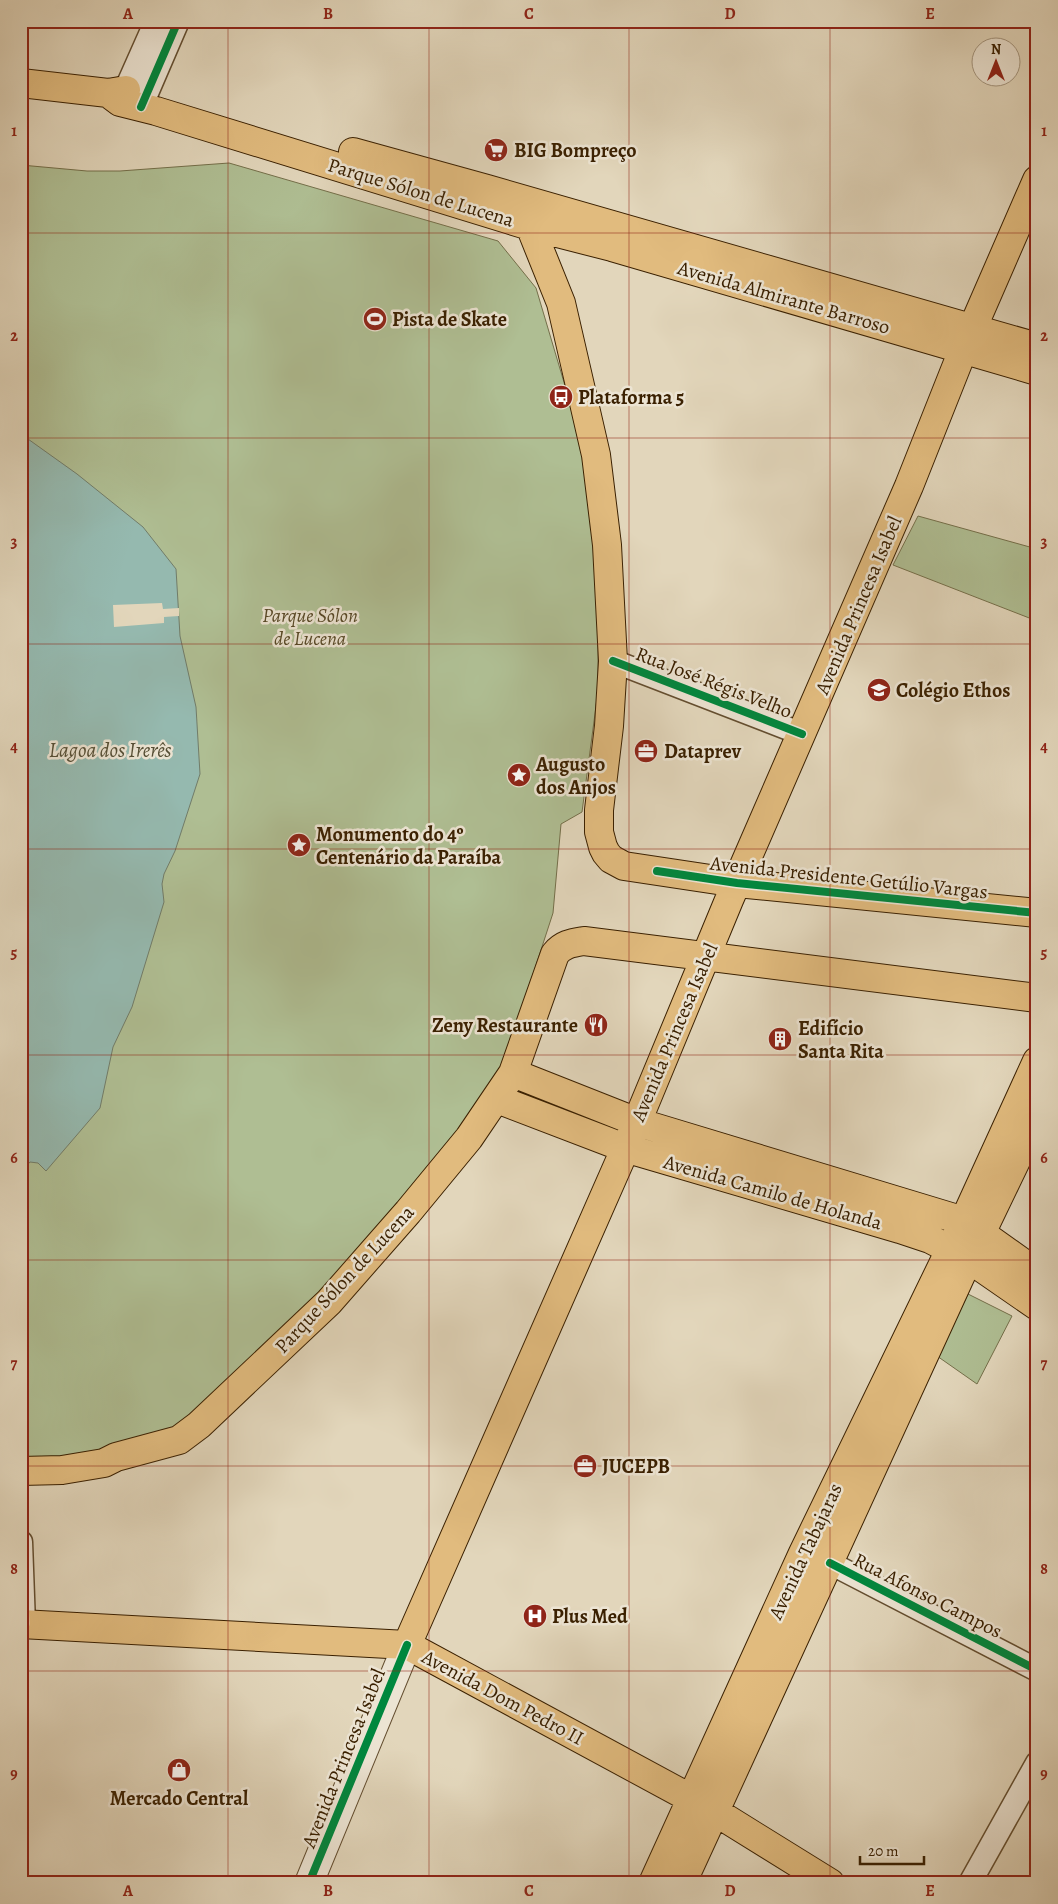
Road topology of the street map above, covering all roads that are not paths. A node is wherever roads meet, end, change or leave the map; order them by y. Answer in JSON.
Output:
{"nodes":[{"id":1,"x":156,"y":21,"type":"edge"},
{"id":2,"x":178,"y":21,"type":"edge"},
{"id":3,"x":21,"y":84,"type":"edge"},
{"id":4,"x":128,"y":97,"type":"junction"},
{"id":5,"x":1037,"y":180,"type":"edge"},
{"id":6,"x":532,"y":215,"type":"junction"},
{"id":7,"x":967,"y":339,"type":"junction"},
{"id":8,"x":1037,"y":347,"type":"edge"},
{"id":9,"x":1037,"y":372,"type":"edge"},
{"id":10,"x":613,"y":661,"type":"junction"},
{"id":11,"x":802,"y":734,"type":"junction"},
{"id":12,"x":657,"y":871,"type":"joint"},
{"id":13,"x":737,"y":882,"type":"junction"},
{"id":14,"x":1037,"y":913,"type":"edge"},
{"id":15,"x":707,"y":955,"type":"junction"},
{"id":16,"x":1037,"y":998,"type":"edge"},
{"id":17,"x":1037,"y":1062,"type":"edge"},
{"id":18,"x":513,"y":1073,"type":"junction"},
{"id":19,"x":497,"y":1099,"type":"junction"},
{"id":20,"x":1037,"y":1117,"type":"edge"},
{"id":21,"x":637,"y":1122,"type":"junction"},
{"id":22,"x":625,"y":1148,"type":"junction"},
{"id":23,"x":973,"y":1227,"type":"junction"},
{"id":24,"x":959,"y":1253,"type":"junction"},
{"id":25,"x":1037,"y":1273,"type":"edge"},
{"id":26,"x":1037,"y":1306,"type":"edge"},
{"id":27,"x":21,"y":1472,"type":"edge"},
{"id":28,"x":21,"y":1542,"type":"edge"},
{"id":29,"x":830,"y":1563,"type":"junction"},
{"id":30,"x":22,"y":1624,"type":"edge"},
{"id":31,"x":407,"y":1645,"type":"junction"},
{"id":32,"x":1037,"y":1670,"type":"edge"},
{"id":33,"x":1037,"y":1763,"type":"edge"},
{"id":34,"x":691,"y":1799,"type":"junction"},
{"id":35,"x":714,"y":1811,"type":"junction"},
{"id":36,"x":309,"y":1883,"type":"edge"},
{"id":37,"x":653,"y":1883,"type":"edge"},
{"id":38,"x":682,"y":1883,"type":"edge"},
{"id":39,"x":830,"y":1883,"type":"edge"},
{"id":40,"x":970,"y":1883,"type":"edge"}],
"edges":[{"from":1,"to":4,"type":"street"},
{"from":2,"to":4,"type":"street"},
{"from":3,"to":4,"type":"main road","name":"Parque Sólon de Lucena"},
{"from":4,"to":6,"type":"main road","name":"Parque Sólon de Lucena"},
{"from":5,"to":7,"type":"main road","name":"Avenida Princesa Isabel"},
{"from":6,"to":7,"type":"main road","name":"Avenida Almirante Barroso"},
{"from":6,"to":10,"type":"main road","name":"Parque Sólon de Lucena"},
{"from":7,"to":8,"type":"main road","name":"Avenida Almirante Barroso"},
{"from":7,"to":9,"type":"main road","name":"Avenida Almirante Barroso"},
{"from":7,"to":11,"type":"main road","name":"Avenida Princesa Isabel"},
{"from":10,"to":11,"type":"street","name":"Rua José Régis Velho"},
{"from":10,"to":12,"type":"main road","name":"Parque Sólon de Lucena"},
{"from":11,"to":13,"type":"main road","name":"Avenida Princesa Isabel"},
{"from":12,"to":13,"type":"main road","name":"Avenida Presidente Getúlio Vargas"},
{"from":13,"to":14,"type":"main road","name":"Avenida Presidente Getúlio Vargas"},
{"from":13,"to":15,"type":"main road","name":"Avenida Princesa Isabel"},
{"from":15,"to":16,"type":"main road"},
{"from":15,"to":18,"type":"main road","name":"Parque Sólon de Lucena"},
{"from":15,"to":21,"type":"main road","name":"Avenida Princesa Isabel"},
{"from":17,"to":23,"type":"main road"},
{"from":18,"to":19,"type":"main road","name":"Parque Sólon de Lucena"},
{"from":18,"to":21,"type":"main road","name":"Avenida Camilo de Holanda"},
{"from":19,"to":22,"type":"main road","name":"Avenida Camilo de Holanda"},
{"from":19,"to":27,"type":"main road","name":"Parque Sólon de Lucena"},
{"from":20,"to":23,"type":"main road"},
{"from":21,"to":22,"type":"main road","name":"Avenida Princesa Isabel"},
{"from":21,"to":23,"type":"main road","name":"Avenida Camilo de Holanda"},
{"from":22,"to":24,"type":"main road","name":"Avenida Camilo de Holanda"},
{"from":22,"to":31,"type":"main road","name":"Avenida Princesa Isabel"},
{"from":23,"to":24,"type":"main road","name":"Avenida Tabajaras"},
{"from":23,"to":25,"type":"main road","name":"Avenida Camilo de Holanda"},
{"from":24,"to":26,"type":"main road","name":"Avenida Camilo de Holanda"},
{"from":24,"to":29,"type":"main road","name":"Avenida Tabajaras"},
{"from":24,"to":34,"type":"main road","name":"Avenida Tabajaras"},
{"from":28,"to":30,"type":"street"},
{"from":29,"to":32,"type":"street","name":"Rua Afonso Campos"},
{"from":29,"to":35,"type":"main road","name":"Avenida Tabajaras"},
{"from":30,"to":31,"type":"main road","name":"Avenida Dom Pedro II"},
{"from":31,"to":34,"type":"main road","name":"Avenida Dom Pedro II"},
{"from":31,"to":36,"type":"street","name":"Avenida Princesa Isabel"},
{"from":33,"to":40,"type":"street"},
{"from":34,"to":35,"type":"main road","name":"Avenida Dom Pedro II"},
{"from":34,"to":37,"type":"main road","name":"Avenida Tabajaras"},
{"from":35,"to":38,"type":"main road","name":"Avenida Tabajaras"},
{"from":35,"to":39,"type":"main road","name":"Avenida Dom Pedro II"}]}
